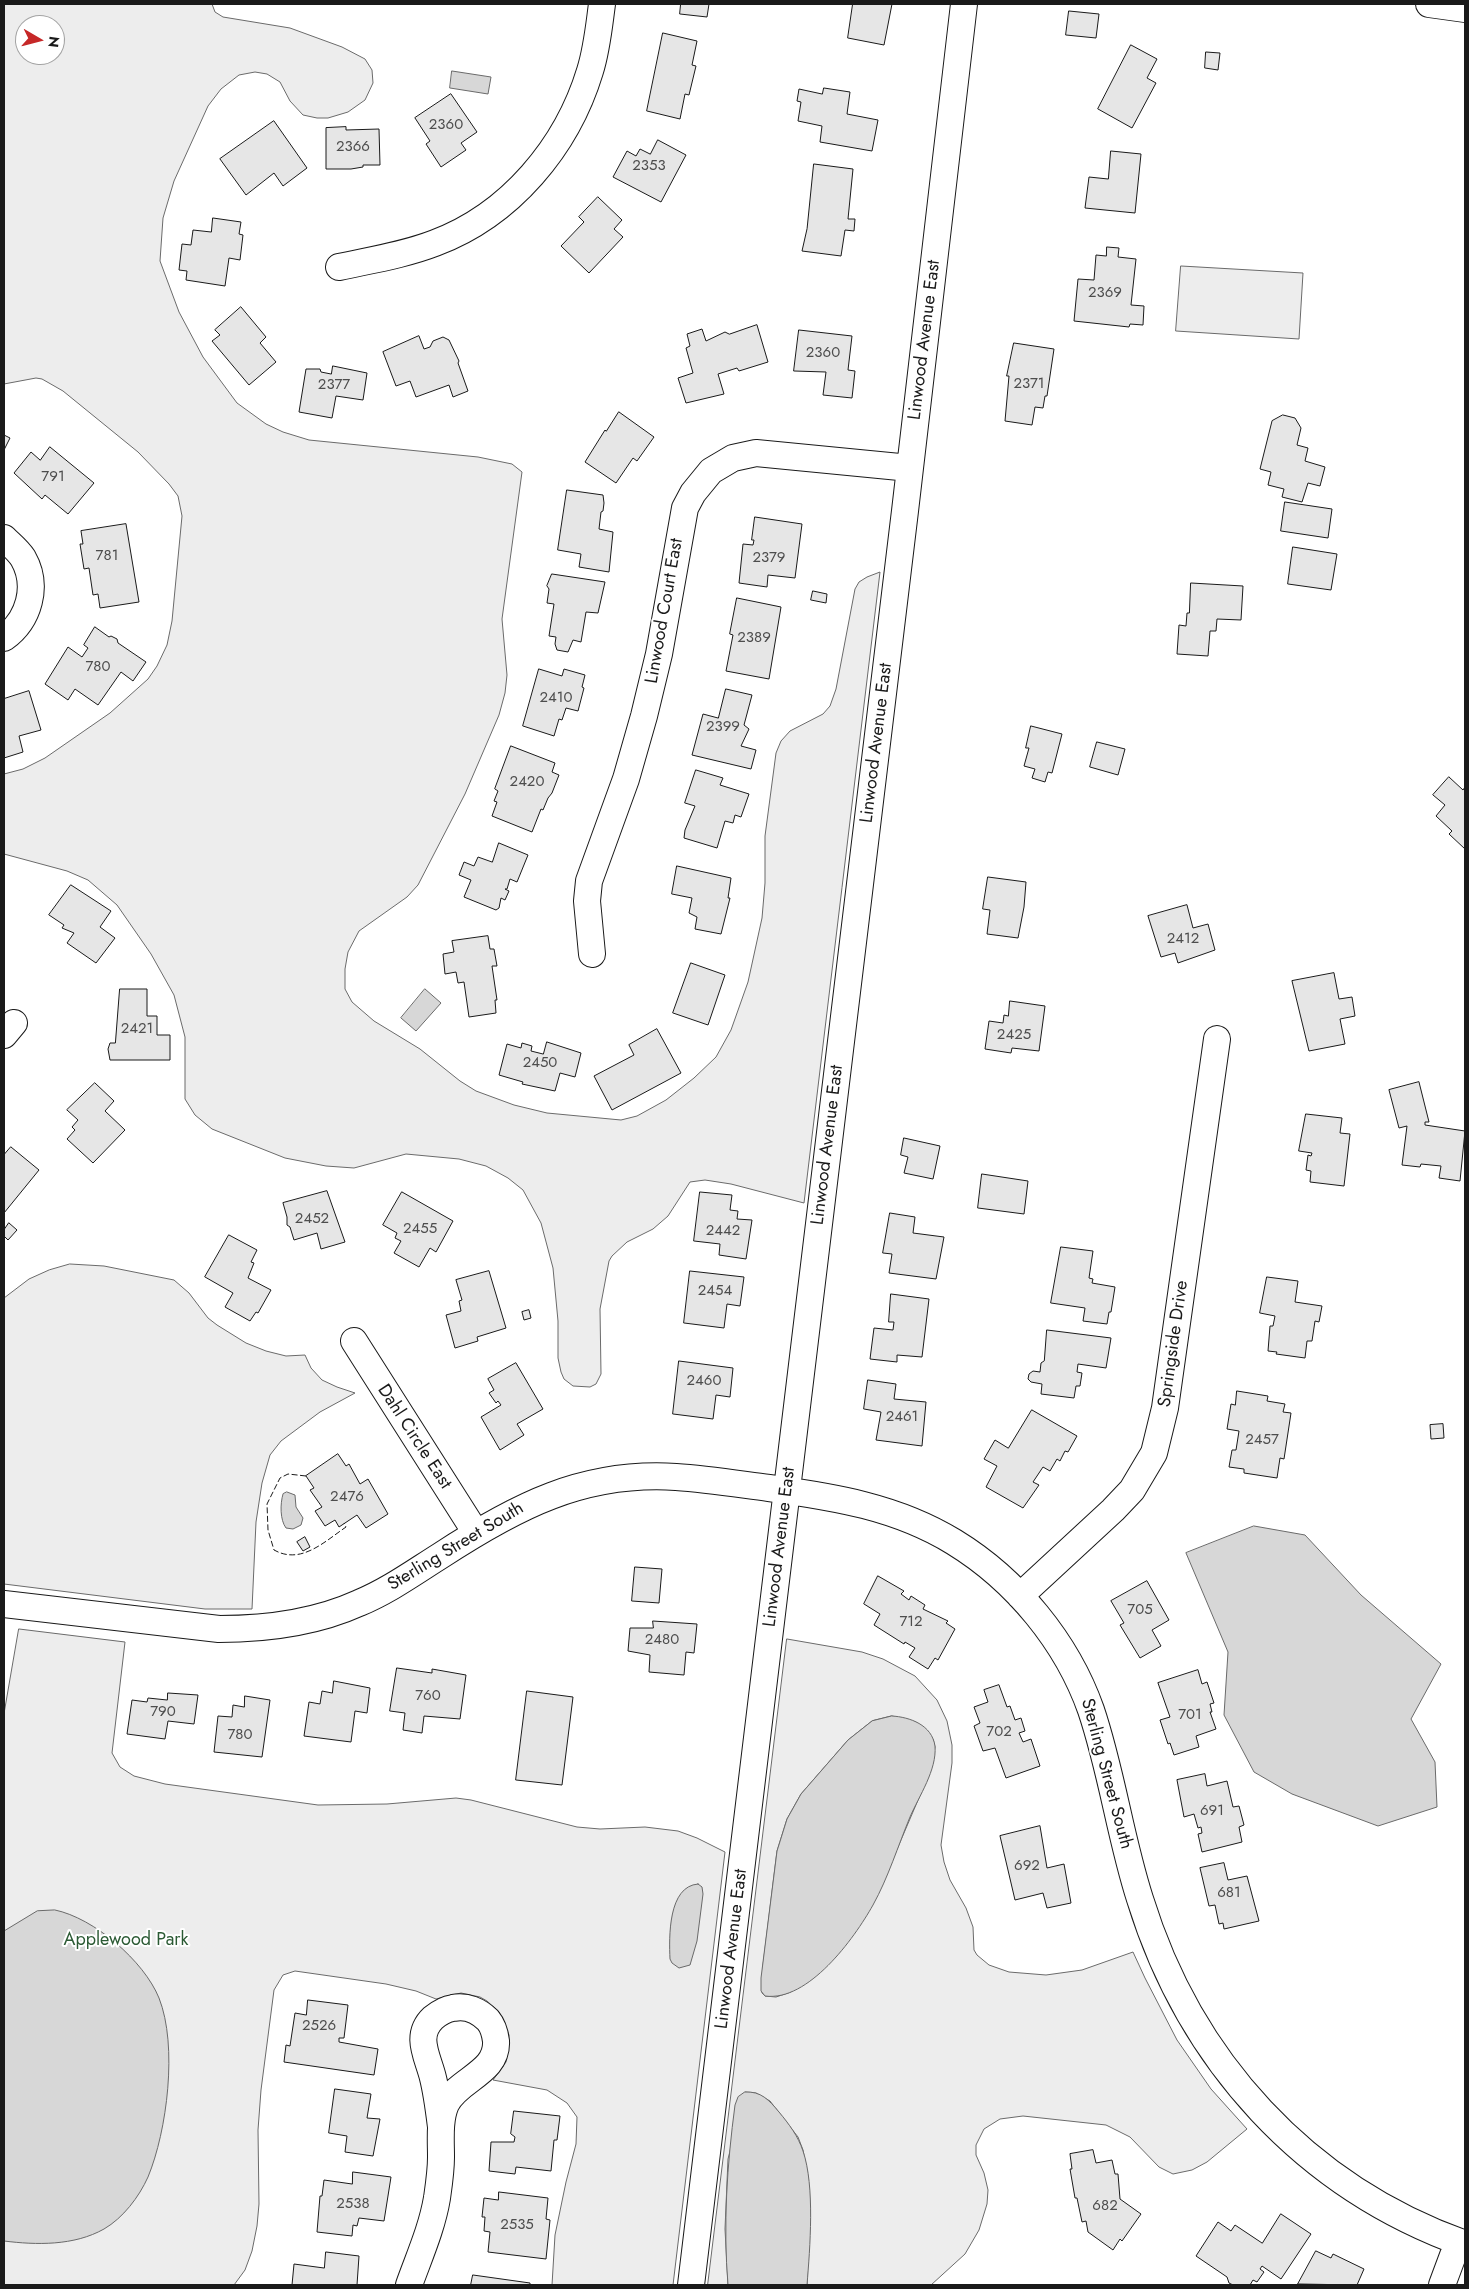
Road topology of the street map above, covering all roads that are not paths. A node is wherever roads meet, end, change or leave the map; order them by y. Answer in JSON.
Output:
{"nodes":[{"id":1,"x":602,"y":4,"type":"edge"},
{"id":2,"x":964,"y":4,"type":"edge"},
{"id":3,"x":1430,"y":4,"type":"edge"},
{"id":4,"x":1465,"y":9,"type":"edge"},
{"id":5,"x":339,"y":268,"type":"dead end"},
{"id":6,"x":910,"y":468,"type":"junction"},
{"id":7,"x":4,"y":538,"type":"edge"},
{"id":8,"x":4,"y":638,"type":"edge"},
{"id":9,"x":592,"y":954,"type":"dead end"},
{"id":10,"x":1217,"y":1039,"type":"dead end"},
{"id":11,"x":354,"y":1341,"type":"dead end"},
{"id":12,"x":786,"y":1490,"type":"junction"},
{"id":13,"x":476,"y":1533,"type":"junction"},
{"id":14,"x":1020,"y":1596,"type":"junction"},
{"id":15,"x":4,"y":1604,"type":"edge"},
{"id":16,"x":441,"y":2127,"type":"dead end"},
{"id":17,"x":1462,"y":2243,"type":"edge"},
{"id":18,"x":409,"y":2285,"type":"edge"},
{"id":19,"x":691,"y":2285,"type":"edge"},
{"id":20,"x":1442,"y":2285,"type":"edge"}],
"edges":[{"from":1,"to":5,"type":"street"},
{"from":2,"to":6,"type":"street","name":"Linwood Avenue East"},
{"from":3,"to":4,"type":"street"},
{"from":6,"to":9,"type":"street","name":"Linwood Court East"},
{"from":6,"to":12,"type":"street","name":"Linwood Avenue East"},
{"from":7,"to":8,"type":"street"},
{"from":10,"to":14,"type":"street","name":"Springside Drive"},
{"from":11,"to":13,"type":"street","name":"Dahl Circle East"},
{"from":12,"to":13,"type":"street","name":"Sterling Street South"},
{"from":12,"to":14,"type":"street","name":"Sterling Street South"},
{"from":12,"to":19,"type":"street","name":"Linwood Avenue East"},
{"from":13,"to":15,"type":"street","name":"Sterling Street South"},
{"from":14,"to":17,"type":"street","name":"Sterling Street South"},
{"from":16,"to":18,"type":"street"},
{"from":17,"to":20,"type":"street"}]}
